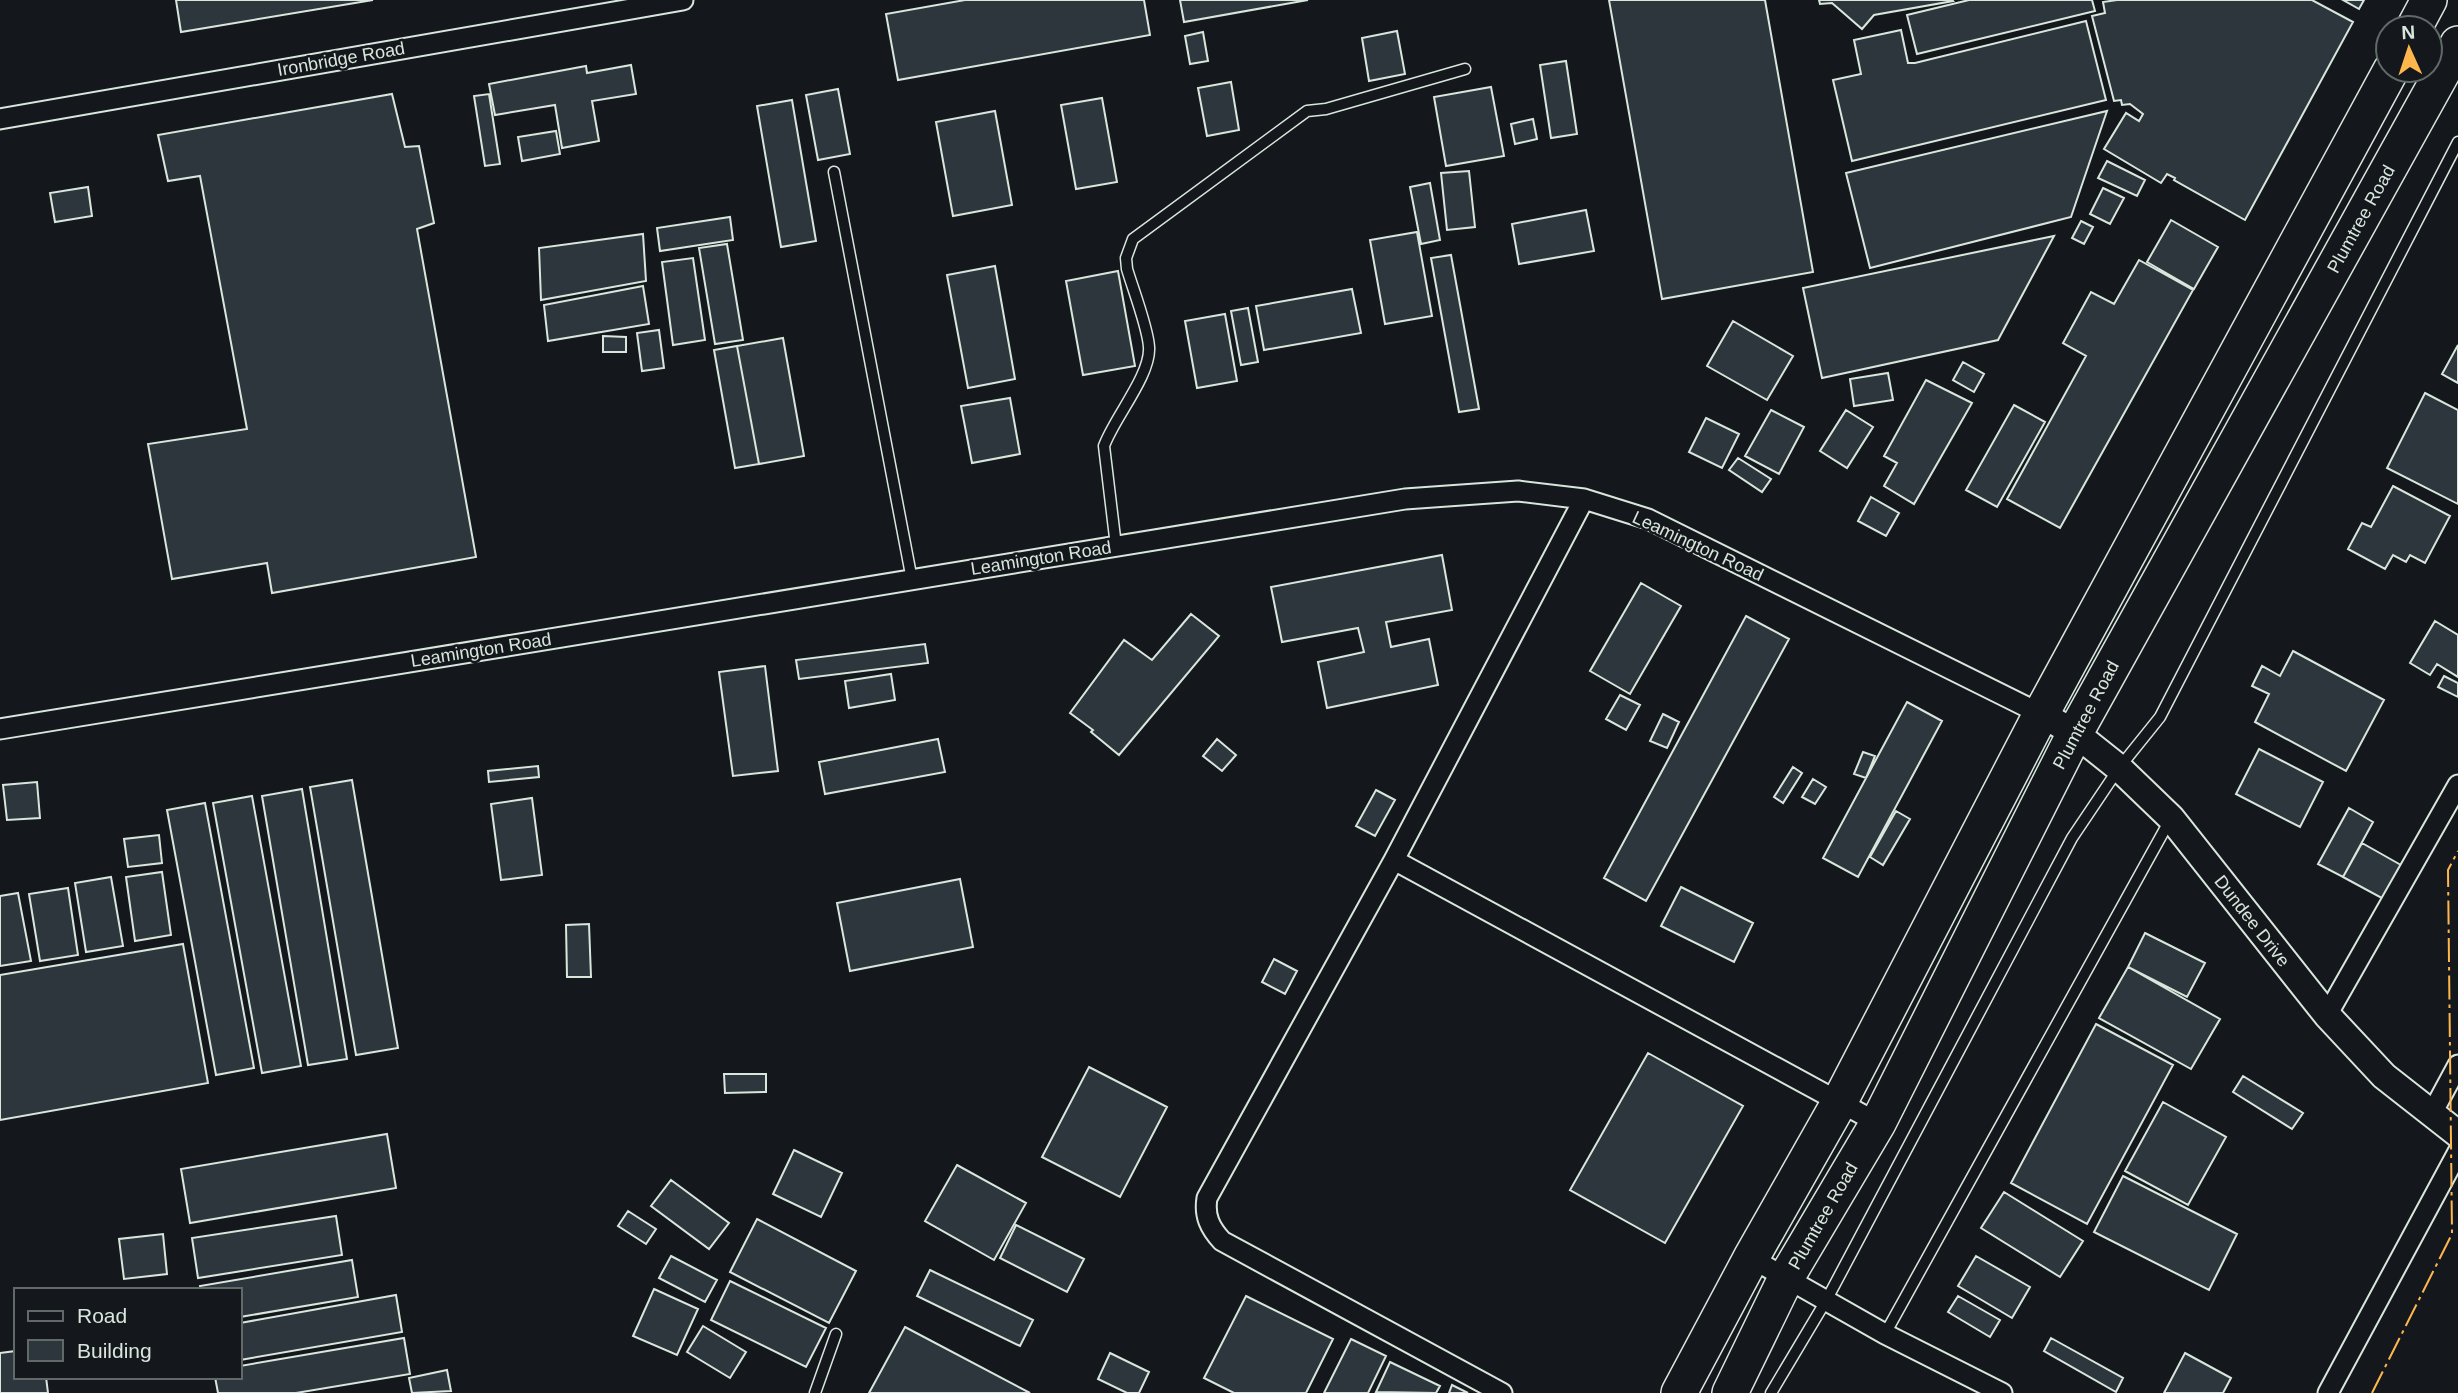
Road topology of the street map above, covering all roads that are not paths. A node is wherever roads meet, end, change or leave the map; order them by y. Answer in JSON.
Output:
{"nodes":[{"id":1,"x":683,"y":0,"type":"edge"},
{"id":2,"x":2458,"y":44,"type":"edge"},
{"id":3,"x":1465,"y":69,"type":"dead end"},
{"id":4,"x":2383,"y":84,"type":"edge"},
{"id":5,"x":0,"y":119,"type":"edge"},
{"id":6,"x":2458,"y":142,"type":"edge"},
{"id":7,"x":834,"y":172,"type":"dead end"},
{"id":8,"x":1584,"y":499,"type":"junction"},
{"id":9,"x":1116,"y":546,"type":"junction"},
{"id":10,"x":912,"y":580,"type":"junction"},
{"id":11,"x":2041,"y":714,"type":"junction"},
{"id":12,"x":0,"y":729,"type":"edge"},
{"id":13,"x":2075,"y":733,"type":"junction"},
{"id":14,"x":2119,"y":768,"type":"junction"},
{"id":15,"x":2458,"y":785,"type":"edge"},
{"id":16,"x":2171,"y":818,"type":"junction"},
{"id":17,"x":1394,"y":860,"type":"junction"},
{"id":18,"x":2327,"y":1015,"type":"junction"},
{"id":19,"x":2458,"y":1065,"type":"edge"},
{"id":20,"x":1839,"y":1103,"type":"junction"},
{"id":21,"x":2431,"y":1115,"type":"junction"},
{"id":22,"x":1878,"y":1123,"type":"junction"},
{"id":23,"x":2458,"y":1134,"type":"edge"},
{"id":24,"x":2458,"y":1152,"type":"edge"},
{"id":25,"x":1751,"y":1258,"type":"junction"},
{"id":26,"x":1787,"y":1278,"type":"junction"},
{"id":27,"x":1827,"y":1299,"type":"junction"},
{"id":28,"x":836,"y":1334,"type":"dead end"},
{"id":29,"x":1885,"y":1334,"type":"junction"},
{"id":30,"x":815,"y":1393,"type":"edge"},
{"id":31,"x":1502,"y":1393,"type":"edge"},
{"id":32,"x":1679,"y":1393,"type":"edge"},
{"id":33,"x":1730,"y":1393,"type":"edge"},
{"id":34,"x":1770,"y":1393,"type":"edge"},
{"id":35,"x":2002,"y":1393,"type":"edge"},
{"id":36,"x":2328,"y":1393,"type":"edge"}],
"edges":[{"from":1,"to":5,"type":"street","name":"Ironbridge Road"},
{"from":2,"to":13,"type":"highway","name":"Plumtree Road"},
{"from":3,"to":9,"type":"lane"},
{"from":4,"to":11,"type":"highway"},
{"from":6,"to":14,"type":"lane"},
{"from":7,"to":10,"type":"lane"},
{"from":8,"to":9,"type":"street","name":"Leamington Road"},
{"from":8,"to":11,"type":"street","name":"Leamington Road"},
{"from":8,"to":17,"type":"street"},
{"from":9,"to":10,"type":"street","name":"Leamington Road"},
{"from":10,"to":12,"type":"street","name":"Leamington Road"},
{"from":11,"to":13,"type":"street","name":"Dundee Drive"},
{"from":11,"to":20,"type":"highway"},
{"from":13,"to":14,"type":"street","name":"Dundee Drive"},
{"from":13,"to":22,"type":"highway","name":"Plumtree Road"},
{"from":14,"to":16,"type":"street","name":"Dundee Drive"},
{"from":14,"to":27,"type":"lane"},
{"from":15,"to":18,"type":"street"},
{"from":16,"to":18,"type":"street","name":"Dundee Drive"},
{"from":16,"to":29,"type":"lane"},
{"from":17,"to":20,"type":"street"},
{"from":17,"to":31,"type":"street"},
{"from":18,"to":21,"type":"street","name":"Dundee Drive"},
{"from":19,"to":21,"type":"street"},
{"from":20,"to":22,"type":"street"},
{"from":20,"to":25,"type":"highway"},
{"from":21,"to":23,"type":"street","name":"Dundee Drive"},
{"from":22,"to":26,"type":"highway","name":"Plumtree Road"},
{"from":24,"to":36,"type":"street"},
{"from":25,"to":26,"type":"street"},
{"from":25,"to":32,"type":"highway"},
{"from":26,"to":27,"type":"street"},
{"from":26,"to":33,"type":"highway","name":"Plumtree Road"},
{"from":27,"to":29,"type":"street"},
{"from":27,"to":34,"type":"lane"},
{"from":28,"to":30,"type":"lane"},
{"from":29,"to":35,"type":"street"}]}
